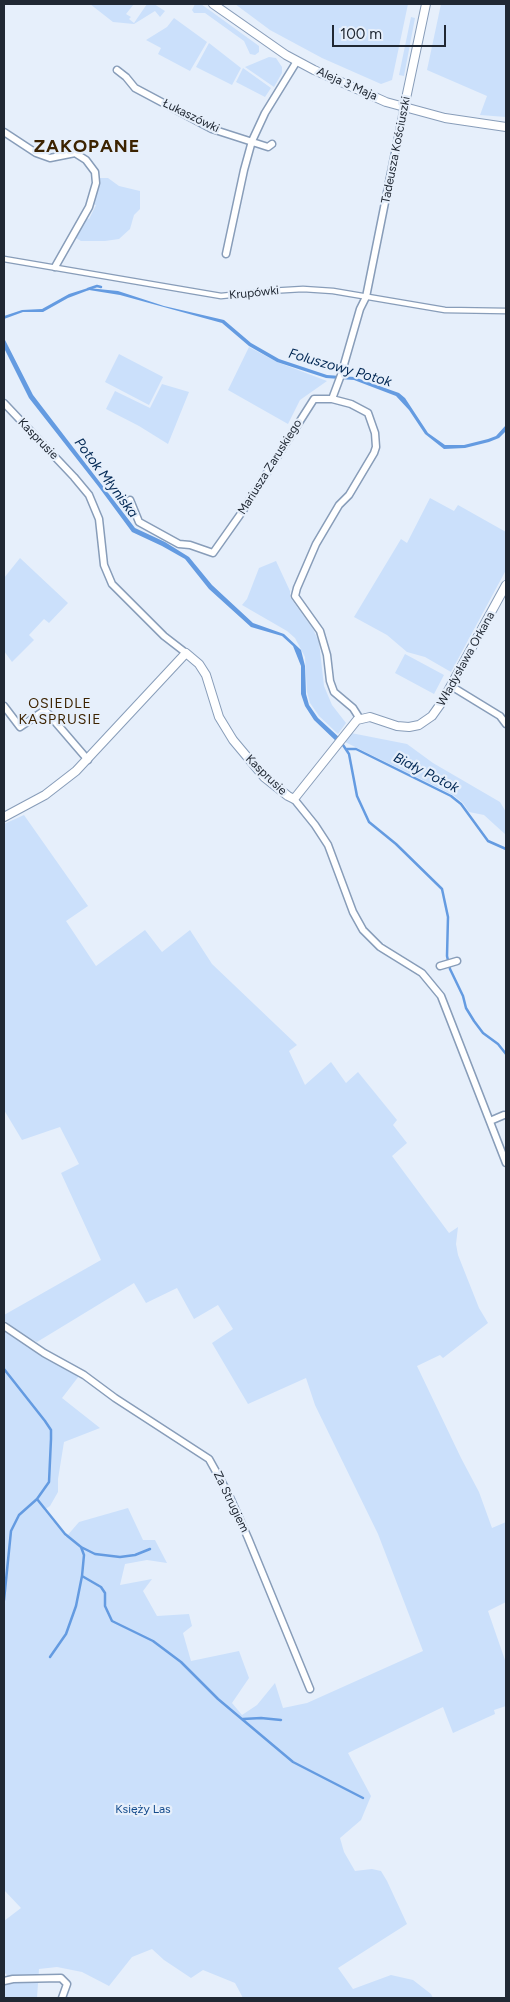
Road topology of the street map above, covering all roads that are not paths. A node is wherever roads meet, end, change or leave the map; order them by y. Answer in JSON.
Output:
{"nodes":[{"id":1,"x":213,"y":4,"type":"edge"},
{"id":2,"x":426,"y":4,"type":"edge"},
{"id":3,"x":297,"y":61,"type":"junction"},
{"id":4,"x":117,"y":70,"type":"dead end"},
{"id":5,"x":404,"y":108,"type":"junction"},
{"id":6,"x":504,"y":125,"type":"edge"},
{"id":7,"x":4,"y":132,"type":"edge"},
{"id":8,"x":252,"y":141,"type":"junction"},
{"id":9,"x":272,"y":144,"type":"dead end"},
{"id":10,"x":226,"y":254,"type":"dead end"},
{"id":11,"x":4,"y":259,"type":"edge"},
{"id":12,"x":55,"y":267,"type":"junction"},
{"id":13,"x":366,"y":297,"type":"junction"},
{"id":14,"x":506,"y":311,"type":"edge"},
{"id":15,"x":332,"y":399,"type":"junction"},
{"id":16,"x":4,"y":403,"type":"edge"},
{"id":17,"x":130,"y":500,"type":"dead end"},
{"id":18,"x":506,"y":585,"type":"edge"},
{"id":19,"x":186,"y":653,"type":"junction"},
{"id":20,"x":451,"y":686,"type":"junction"},
{"id":21,"x":4,"y":706,"type":"edge"},
{"id":22,"x":360,"y":719,"type":"junction"},
{"id":23,"x":506,"y":724,"type":"edge"},
{"id":24,"x":88,"y":760,"type":"junction"},
{"id":25,"x":294,"y":799,"type":"junction"},
{"id":26,"x":4,"y":817,"type":"edge"},
{"id":27,"x":457,"y":961,"type":"dead end"},
{"id":28,"x":440,"y":966,"type":"dead end"},
{"id":29,"x":504,"y":1115,"type":"dead end"},
{"id":30,"x":490,"y":1121,"type":"junction"},
{"id":31,"x":506,"y":1163,"type":"edge"},
{"id":32,"x":4,"y":1326,"type":"edge"},
{"id":33,"x":310,"y":1689,"type":"dead end"},
{"id":34,"x":4,"y":1981,"type":"edge"},
{"id":35,"x":62,"y":1998,"type":"edge"}],
"edges":[{"from":1,"to":3,"type":"street","name":"Aleja 3 Maja"},
{"from":2,"to":5,"type":"street","name":"Tadeusza Kościuszki"},
{"from":3,"to":5,"type":"street","name":"Aleja 3 Maja"},
{"from":3,"to":8,"type":"street"},
{"from":4,"to":8,"type":"street","name":"Łukaszówki"},
{"from":5,"to":6,"type":"street","name":"Aleja 3 Maja"},
{"from":5,"to":13,"type":"street","name":"Tadeusza Kościuszki"},
{"from":7,"to":12,"type":"street"},
{"from":8,"to":9,"type":"street","name":"Łukaszówki"},
{"from":8,"to":10,"type":"street"},
{"from":11,"to":12,"type":"street","name":"Krupówki"},
{"from":12,"to":13,"type":"street","name":"Krupówki"},
{"from":13,"to":14,"type":"street","name":"Krupówki"},
{"from":13,"to":15,"type":"street"},
{"from":15,"to":17,"type":"street","name":"Mariusza Zaruskiego"},
{"from":15,"to":22,"type":"street"},
{"from":16,"to":19,"type":"street","name":"Kasprusie"},
{"from":18,"to":20,"type":"street","name":"Władysława Orkana"},
{"from":19,"to":24,"type":"street"},
{"from":19,"to":25,"type":"street","name":"Kasprusie"},
{"from":20,"to":22,"type":"street","name":"Władysława Orkana"},
{"from":20,"to":23,"type":"street"},
{"from":21,"to":24,"type":"street"},
{"from":22,"to":25,"type":"street"},
{"from":24,"to":26,"type":"street"},
{"from":25,"to":30,"type":"street","name":"Kasprusie"},
{"from":27,"to":28,"type":"street"},
{"from":29,"to":30,"type":"street"},
{"from":30,"to":31,"type":"street","name":"Kasprusie"},
{"from":32,"to":33,"type":"street","name":"Za Strugiem"},
{"from":34,"to":35,"type":"street"}]}
